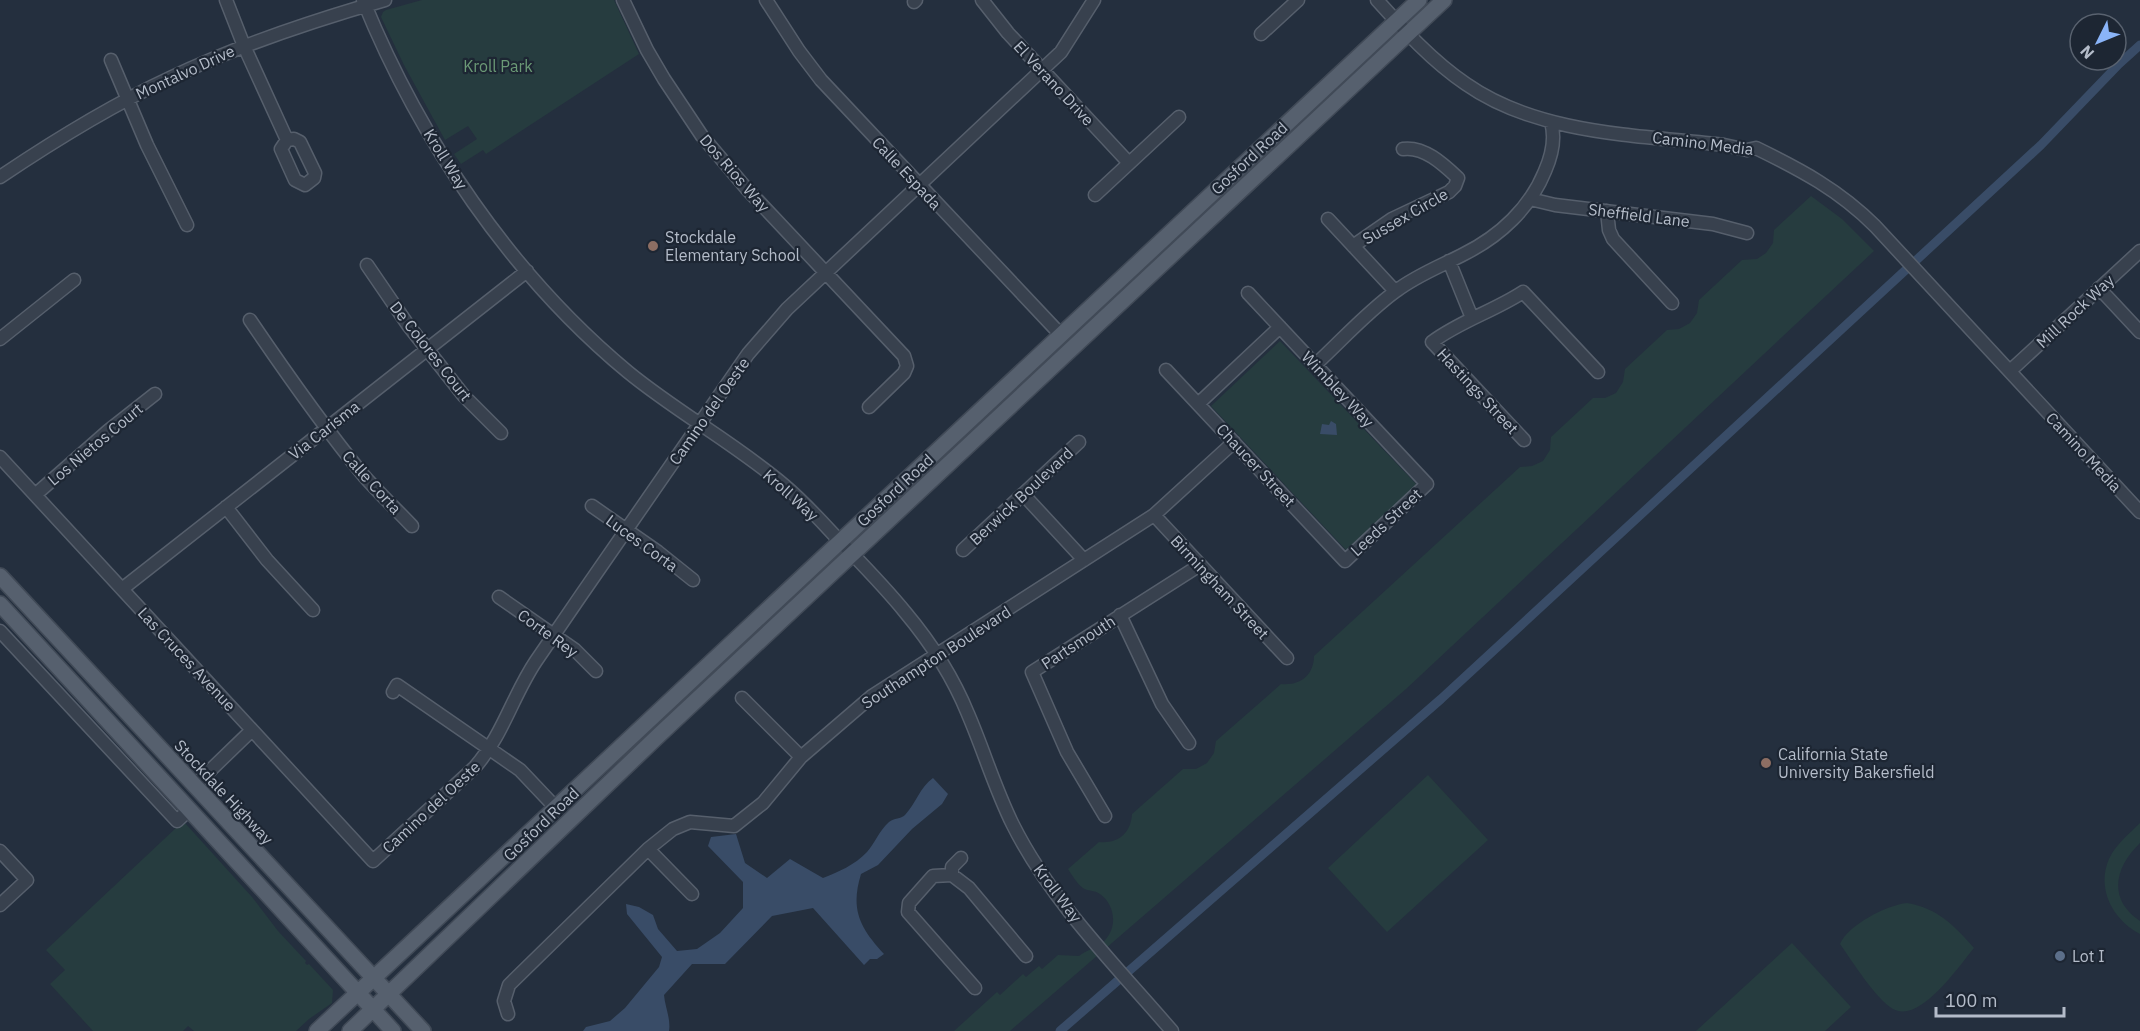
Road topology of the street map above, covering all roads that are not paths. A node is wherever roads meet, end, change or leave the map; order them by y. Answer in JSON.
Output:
{"nodes":[{"id":1,"x":226,"y":0,"type":"edge"},
{"id":2,"x":385,"y":0,"type":"edge"},
{"id":3,"x":623,"y":0,"type":"edge"},
{"id":4,"x":766,"y":0,"type":"edge"},
{"id":5,"x":982,"y":0,"type":"edge"},
{"id":6,"x":1094,"y":0,"type":"edge"},
{"id":7,"x":1298,"y":0,"type":"edge"},
{"id":8,"x":1377,"y":0,"type":"edge"},
{"id":9,"x":1419,"y":0,"type":"edge"},
{"id":10,"x":1444,"y":0,"type":"edge"},
{"id":11,"x":364,"y":3,"type":"edge"},
{"id":12,"x":1396,"y":22,"type":"junction"},
{"id":13,"x":1261,"y":34,"type":"dead end"},
{"id":14,"x":1408,"y":34,"type":"junction"},
{"id":15,"x":244,"y":46,"type":"junction"},
{"id":16,"x":111,"y":60,"type":"dead end"},
{"id":17,"x":1042,"y":70,"type":"junction"},
{"id":18,"x":127,"y":99,"type":"junction"},
{"id":19,"x":1179,"y":117,"type":"dead end"},
{"id":20,"x":1551,"y":122,"type":"junction"},
{"id":21,"x":287,"y":140,"type":"dead end"},
{"id":22,"x":1403,"y":149,"type":"dead end"},
{"id":23,"x":1129,"y":163,"type":"junction"},
{"id":24,"x":0,"y":177,"type":"edge"},
{"id":25,"x":919,"y":185,"type":"junction"},
{"id":26,"x":1095,"y":195,"type":"dead end"},
{"id":27,"x":1530,"y":199,"type":"junction"},
{"id":28,"x":1607,"y":211,"type":"junction"},
{"id":29,"x":1328,"y":219,"type":"dead end"},
{"id":30,"x":187,"y":225,"type":"dead end"},
{"id":31,"x":1747,"y":233,"type":"dead end"},
{"id":32,"x":1353,"y":246,"type":"junction"},
{"id":33,"x":2140,"y":250,"type":"edge"},
{"id":34,"x":1449,"y":261,"type":"junction"},
{"id":35,"x":368,"y":265,"type":"dead end"},
{"id":36,"x":527,"y":271,"type":"junction"},
{"id":37,"x":825,"y":273,"type":"junction"},
{"id":38,"x":74,"y":280,"type":"dead end"},
{"id":39,"x":2099,"y":288,"type":"junction"},
{"id":40,"x":1395,"y":291,"type":"junction"},
{"id":41,"x":1248,"y":293,"type":"dead end"},
{"id":42,"x":1672,"y":303,"type":"dead end"},
{"id":43,"x":1472,"y":318,"type":"junction"},
{"id":44,"x":250,"y":320,"type":"dead end"},
{"id":45,"x":1280,"y":327,"type":"junction"},
{"id":46,"x":2140,"y":332,"type":"edge"},
{"id":47,"x":1061,"y":335,"type":"junction"},
{"id":48,"x":0,"y":339,"type":"edge"},
{"id":49,"x":427,"y":349,"type":"junction"},
{"id":50,"x":1316,"y":365,"type":"junction"},
{"id":51,"x":1166,"y":370,"type":"dead end"},
{"id":52,"x":2010,"y":371,"type":"junction"},
{"id":53,"x":1598,"y":372,"type":"dead end"},
{"id":54,"x":155,"y":394,"type":"dead end"},
{"id":55,"x":1198,"y":404,"type":"junction"},
{"id":56,"x":869,"y":407,"type":"dead end"},
{"id":57,"x":699,"y":425,"type":"junction"},
{"id":58,"x":327,"y":428,"type":"junction"},
{"id":59,"x":501,"y":433,"type":"dead end"},
{"id":60,"x":1524,"y":440,"type":"dead end"},
{"id":61,"x":1079,"y":441,"type":"dead end"},
{"id":62,"x":1233,"y":442,"type":"junction"},
{"id":63,"x":0,"y":457,"type":"edge"},
{"id":64,"x":1427,"y":484,"type":"joint"},
{"id":65,"x":1023,"y":494,"type":"junction"},
{"id":66,"x":35,"y":495,"type":"junction"},
{"id":67,"x":592,"y":506,"type":"dead end"},
{"id":68,"x":226,"y":507,"type":"junction"},
{"id":69,"x":2140,"y":512,"type":"edge"},
{"id":70,"x":1154,"y":515,"type":"junction"},
{"id":71,"x":412,"y":526,"type":"dead end"},
{"id":72,"x":627,"y":530,"type":"junction"},
{"id":73,"x":840,"y":541,"type":"junction"},
{"id":74,"x":963,"y":550,"type":"dead end"},
{"id":75,"x":852,"y":554,"type":"junction"},
{"id":76,"x":1084,"y":561,"type":"junction"},
{"id":77,"x":1345,"y":561,"type":"joint"},
{"id":78,"x":1200,"y":565,"type":"junction"},
{"id":79,"x":0,"y":576,"type":"edge"},
{"id":80,"x":693,"y":580,"type":"dead end"},
{"id":81,"x":122,"y":589,"type":"junction"},
{"id":82,"x":499,"y":597,"type":"dead end"},
{"id":83,"x":0,"y":604,"type":"edge"},
{"id":84,"x":313,"y":610,"type":"dead end"},
{"id":85,"x":1120,"y":615,"type":"junction"},
{"id":86,"x":0,"y":631,"type":"edge"},
{"id":87,"x":554,"y":635,"type":"junction"},
{"id":88,"x":937,"y":654,"type":"junction"},
{"id":89,"x":1287,"y":658,"type":"dead end"},
{"id":90,"x":596,"y":671,"type":"dead end"},
{"id":91,"x":393,"y":692,"type":"dead end"},
{"id":92,"x":742,"y":698,"type":"dead end"},
{"id":93,"x":110,"y":722,"type":"junction"},
{"id":94,"x":252,"y":730,"type":"junction"},
{"id":95,"x":1189,"y":743,"type":"dead end"},
{"id":96,"x":490,"y":749,"type":"junction"},
{"id":97,"x":801,"y":757,"type":"junction"},
{"id":98,"x":194,"y":786,"type":"junction"},
{"id":99,"x":556,"y":808,"type":"junction"},
{"id":100,"x":190,"y":809,"type":"junction"},
{"id":101,"x":1105,"y":816,"type":"dead end"},
{"id":102,"x":648,"y":849,"type":"junction"},
{"id":103,"x":0,"y":851,"type":"edge"},
{"id":104,"x":961,"y":858,"type":"dead end"},
{"id":105,"x":373,"y":861,"type":"joint"},
{"id":106,"x":952,"y":875,"type":"junction"},
{"id":107,"x":692,"y":894,"type":"dead end"},
{"id":108,"x":0,"y":905,"type":"edge"},
{"id":109,"x":1026,"y":956,"type":"dead end"},
{"id":110,"x":374,"y":979,"type":"junction"},
{"id":111,"x":975,"y":988,"type":"dead end"},
{"id":112,"x":358,"y":993,"type":"junction"},
{"id":113,"x":389,"y":995,"type":"junction"},
{"id":114,"x":373,"y":1010,"type":"junction"},
{"id":115,"x":508,"y":1014,"type":"dead end"},
{"id":116,"x":317,"y":1031,"type":"edge"},
{"id":117,"x":350,"y":1031,"type":"edge"},
{"id":118,"x":393,"y":1031,"type":"edge"},
{"id":119,"x":423,"y":1031,"type":"edge"},
{"id":120,"x":1172,"y":1031,"type":"edge"}],
"edges":[{"from":1,"to":15,"type":"street"},
{"from":2,"to":11,"type":"street","name":"Montalvo Drive"},
{"from":3,"to":37,"type":"street","name":"Dos Rios Way"},
{"from":4,"to":25,"type":"street","name":"Calle Espada"},
{"from":5,"to":17,"type":"street","name":"El Verano Drive"},
{"from":6,"to":17,"type":"street","name":"Camino del Oeste"},
{"from":7,"to":13,"type":"street"},
{"from":8,"to":12,"type":"street","name":"Camino Media"},
{"from":9,"to":12,"type":"main road","name":"Gosford Road"},
{"from":10,"to":14,"type":"main road","name":"Gosford Road"},
{"from":11,"to":15,"type":"street","name":"Montalvo Drive"},
{"from":11,"to":36,"type":"street","name":"Kroll Way"},
{"from":12,"to":14,"type":"street","name":"Camino Media"},
{"from":12,"to":47,"type":"main road","name":"Gosford Road"},
{"from":14,"to":20,"type":"street","name":"Camino Media"},
{"from":14,"to":75,"type":"main road","name":"Gosford Road"},
{"from":15,"to":18,"type":"street","name":"Montalvo Drive"},
{"from":15,"to":21,"type":"street"},
{"from":16,"to":18,"type":"street"},
{"from":17,"to":23,"type":"street","name":"El Verano Drive"},
{"from":17,"to":25,"type":"street","name":"Camino del Oeste"},
{"from":18,"to":24,"type":"street","name":"Montalvo Drive"},
{"from":18,"to":30,"type":"street"},
{"from":19,"to":23,"type":"street"},
{"from":20,"to":27,"type":"street"},
{"from":20,"to":52,"type":"street","name":"Camino Media"},
{"from":22,"to":32,"type":"street","name":"Sussex Circle"},
{"from":23,"to":26,"type":"street"},
{"from":25,"to":37,"type":"street","name":"Camino del Oeste"},
{"from":25,"to":47,"type":"street","name":"Calle Espada"},
{"from":27,"to":28,"type":"street","name":"Sheffield Lane"},
{"from":27,"to":34,"type":"street"},
{"from":28,"to":31,"type":"street","name":"Sheffield Lane"},
{"from":28,"to":42,"type":"street"},
{"from":29,"to":32,"type":"street"},
{"from":32,"to":40,"type":"street"},
{"from":33,"to":39,"type":"street","name":"Mill Rock Way"},
{"from":34,"to":40,"type":"street"},
{"from":34,"to":43,"type":"street"},
{"from":35,"to":49,"type":"street","name":"De Colores Court"},
{"from":36,"to":49,"type":"street","name":"Via Carisma"},
{"from":36,"to":57,"type":"street","name":"Kroll Way"},
{"from":37,"to":56,"type":"street","name":"Dos Rios Way"},
{"from":37,"to":57,"type":"street","name":"Camino del Oeste"},
{"from":38,"to":48,"type":"street"},
{"from":39,"to":46,"type":"street"},
{"from":39,"to":52,"type":"street","name":"Mill Rock Way"},
{"from":40,"to":50,"type":"street"},
{"from":41,"to":45,"type":"street","name":"Wimbley Way"},
{"from":43,"to":53,"type":"street"},
{"from":43,"to":60,"type":"street","name":"Hastings Street"},
{"from":44,"to":58,"type":"street","name":"Calle Corta"},
{"from":45,"to":50,"type":"street","name":"Wimbley Way"},
{"from":45,"to":55,"type":"street"},
{"from":47,"to":73,"type":"main road","name":"Gosford Road"},
{"from":49,"to":58,"type":"street","name":"Via Carisma"},
{"from":49,"to":59,"type":"street","name":"De Colores Court"},
{"from":50,"to":64,"type":"street","name":"Wimbley Way"},
{"from":51,"to":55,"type":"street","name":"Chaucer Street"},
{"from":52,"to":69,"type":"street","name":"Camino Media"},
{"from":54,"to":66,"type":"street","name":"Los Nietos Court"},
{"from":55,"to":62,"type":"street","name":"Chaucer Street"},
{"from":57,"to":72,"type":"street","name":"Camino del Oeste"},
{"from":57,"to":73,"type":"street","name":"Kroll Way"},
{"from":58,"to":68,"type":"street","name":"Via Carisma"},
{"from":58,"to":71,"type":"street","name":"Calle Corta"},
{"from":61,"to":65,"type":"street","name":"Berwick Boulevard"},
{"from":62,"to":70,"type":"street","name":"Southampton Boulevard"},
{"from":62,"to":77,"type":"street","name":"Chaucer Street"},
{"from":63,"to":66,"type":"street","name":"Las Cruces Avenue"},
{"from":64,"to":77,"type":"street","name":"Leeds Street"},
{"from":65,"to":74,"type":"street","name":"Berwick Boulevard"},
{"from":65,"to":76,"type":"street"},
{"from":66,"to":81,"type":"street","name":"Las Cruces Avenue"},
{"from":67,"to":72,"type":"street","name":"Luces Corta"},
{"from":68,"to":81,"type":"street","name":"Via Carisma"},
{"from":68,"to":84,"type":"street"},
{"from":70,"to":76,"type":"street","name":"Southampton Boulevard"},
{"from":70,"to":78,"type":"street","name":"Birmingham Street"},
{"from":72,"to":80,"type":"street","name":"Luces Corta"},
{"from":72,"to":87,"type":"street","name":"Camino del Oeste"},
{"from":73,"to":75,"type":"street","name":"Kroll Way"},
{"from":73,"to":99,"type":"main road","name":"Gosford Road"},
{"from":75,"to":88,"type":"street","name":"Kroll Way"},
{"from":75,"to":113,"type":"main road","name":"Gosford Road"},
{"from":76,"to":88,"type":"street","name":"Southampton Boulevard"},
{"from":78,"to":85,"type":"street","name":"Partsmouth"},
{"from":78,"to":89,"type":"street","name":"Birmingham Street"},
{"from":79,"to":98,"type":"main road","name":"Stockdale Highway"},
{"from":81,"to":94,"type":"street","name":"Las Cruces Avenue"},
{"from":82,"to":87,"type":"street","name":"Corte Rey"},
{"from":83,"to":93,"type":"main road"},
{"from":85,"to":95,"type":"street"},
{"from":85,"to":101,"type":"street","name":"Partsmouth"},
{"from":86,"to":100,"type":"street"},
{"from":87,"to":90,"type":"street","name":"Corte Rey"},
{"from":87,"to":96,"type":"street","name":"Camino del Oeste"},
{"from":88,"to":97,"type":"street","name":"Southampton Boulevard"},
{"from":88,"to":120,"type":"street","name":"Kroll Way"},
{"from":91,"to":96,"type":"street"},
{"from":92,"to":97,"type":"street"},
{"from":93,"to":98,"type":"main road"},
{"from":93,"to":100,"type":"main road"},
{"from":94,"to":98,"type":"street"},
{"from":94,"to":105,"type":"street","name":"Las Cruces Avenue"},
{"from":96,"to":99,"type":"street"},
{"from":96,"to":105,"type":"street","name":"Camino del Oeste"},
{"from":97,"to":102,"type":"street","name":"Southampton Boulevard"},
{"from":98,"to":110,"type":"main road","name":"Stockdale Highway"},
{"from":99,"to":110,"type":"main road","name":"Gosford Road"},
{"from":100,"to":112,"type":"main road"},
{"from":102,"to":107,"type":"street"},
{"from":102,"to":115,"type":"street","name":"Southampton Boulevard"},
{"from":103,"to":108,"type":"street"},
{"from":104,"to":106,"type":"street"},
{"from":106,"to":109,"type":"street"},
{"from":106,"to":111,"type":"street"},
{"from":110,"to":112,"type":"main road","name":"Gosford Road"},
{"from":110,"to":113,"type":"main road","name":"Stockdale Highway"},
{"from":112,"to":114,"type":"main road"},
{"from":112,"to":116,"type":"main road","name":"Gosford Road"},
{"from":113,"to":114,"type":"main road","name":"Gosford Road"},
{"from":113,"to":119,"type":"main road","name":"Stockdale Highway"},
{"from":114,"to":117,"type":"main road","name":"Gosford Road"},
{"from":114,"to":118,"type":"main road"}]}
